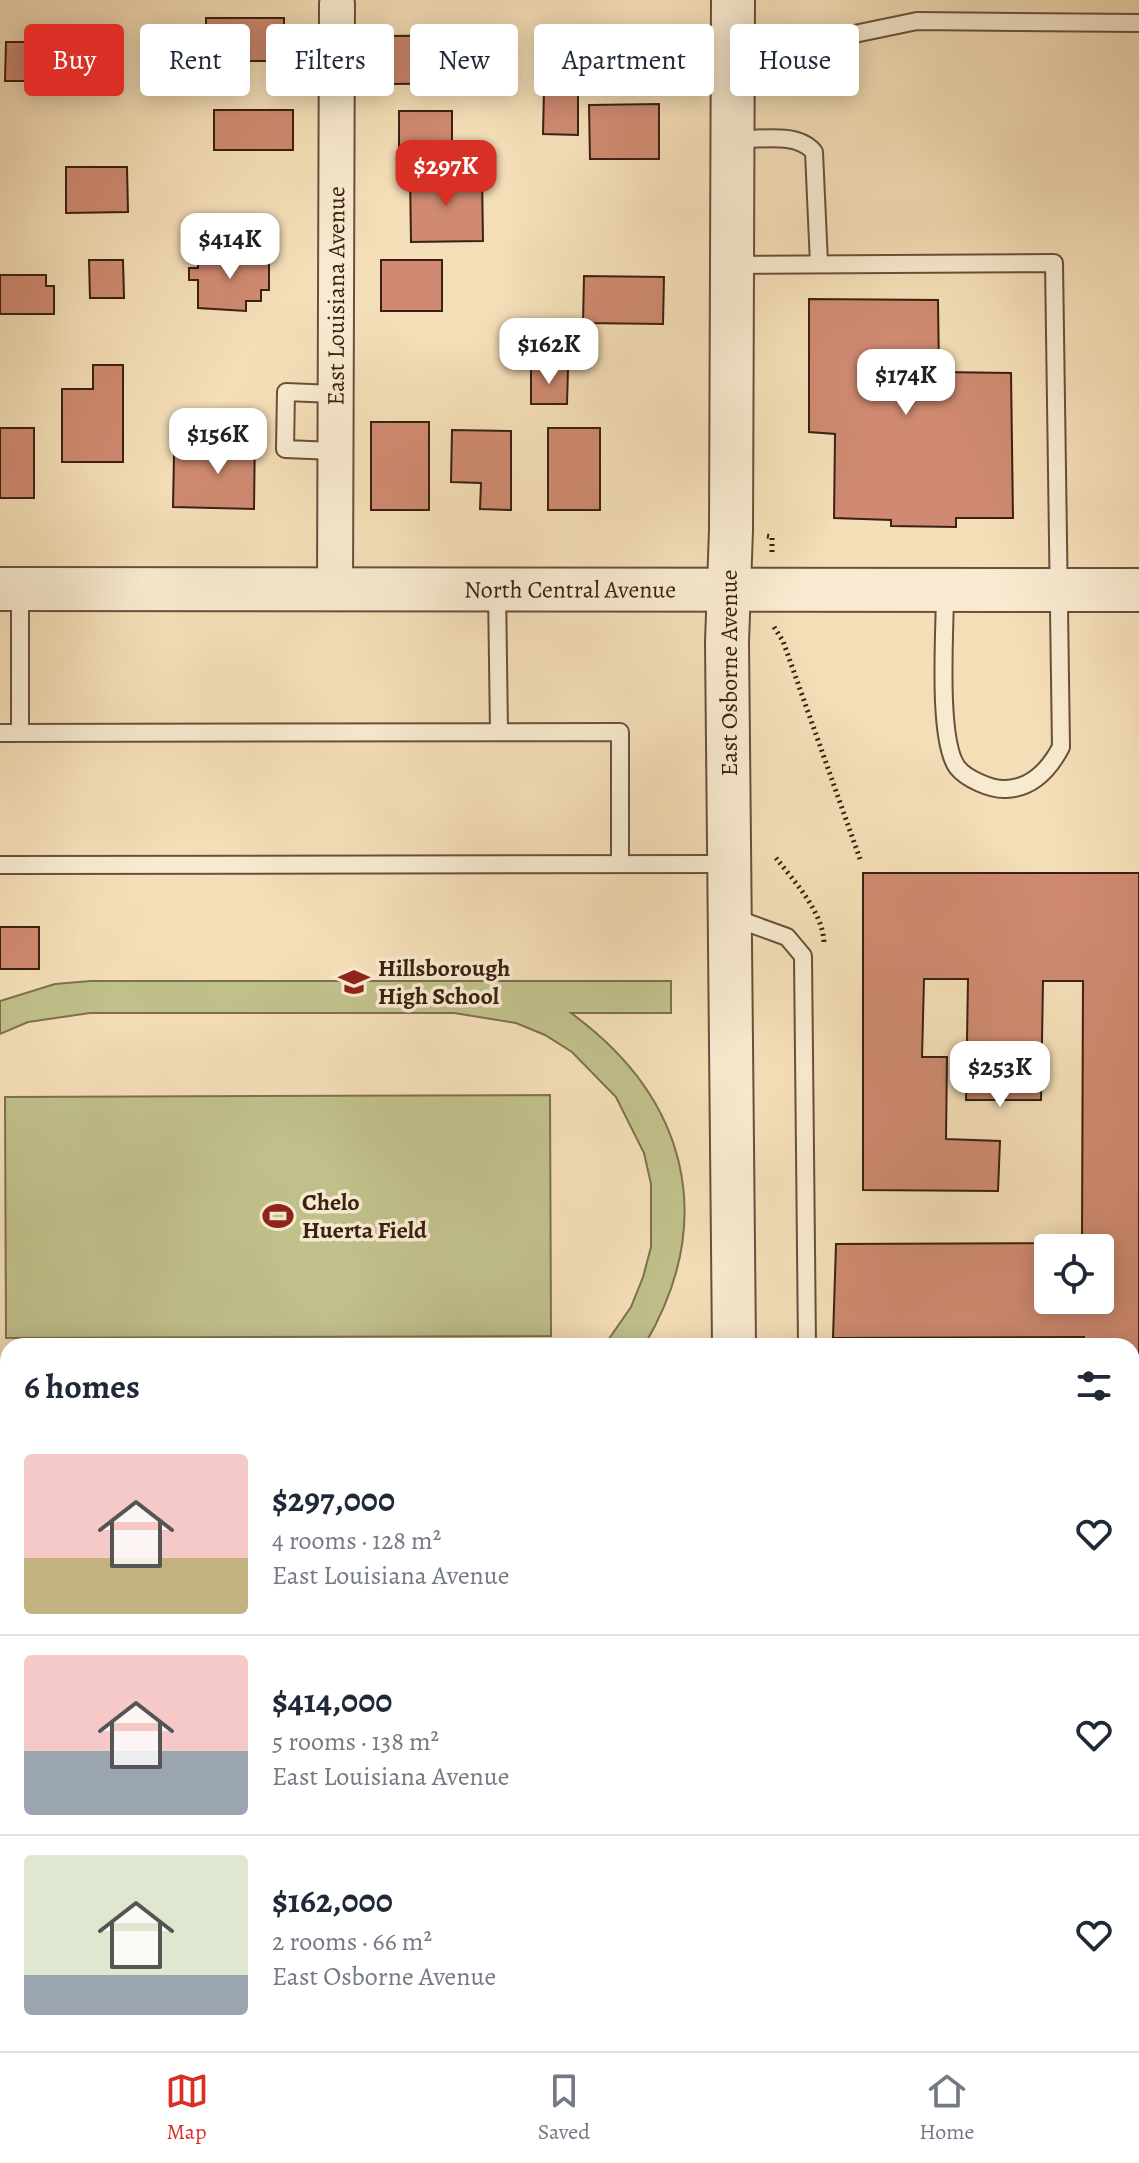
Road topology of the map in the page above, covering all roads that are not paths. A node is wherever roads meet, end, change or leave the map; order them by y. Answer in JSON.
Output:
{"nodes":[{"id":1,"x":733,"y":0,"type":"edge"},
{"id":2,"x":337,"y":4,"type":"dead end"},
{"id":3,"x":1139,"y":23,"type":"edge"},
{"id":4,"x":733,"y":24,"type":"edge"},
{"id":5,"x":859,"y":33,"type":"edge"},
{"id":6,"x":732,"y":96,"type":"edge"},
{"id":7,"x":732,"y":140,"type":"junction"},
{"id":8,"x":819,"y":264,"type":"junction"},
{"id":9,"x":732,"y":265,"type":"junction"},
{"id":10,"x":334,"y":394,"type":"junction"},
{"id":11,"x":334,"y":451,"type":"junction"},
{"id":12,"x":335,"y":588,"type":"junction"},
{"id":13,"x":497,"y":588,"type":"junction"},
{"id":14,"x":729,"y":588,"type":"junction"},
{"id":15,"x":10,"y":589,"type":"edge"},
{"id":16,"x":945,"y":590,"type":"junction"},
{"id":17,"x":1060,"y":590,"type":"junction"},
{"id":18,"x":1139,"y":590,"type":"edge"},
{"id":19,"x":499,"y":732,"type":"junction"},
{"id":20,"x":0,"y":733,"type":"edge"},
{"id":21,"x":20,"y":733,"type":"junction"},
{"id":22,"x":620,"y":863,"type":"junction"},
{"id":23,"x":729,"y":864,"type":"junction"},
{"id":24,"x":0,"y":865,"type":"edge"},
{"id":25,"x":730,"y":917,"type":"junction"},
{"id":26,"x":734,"y":1338,"type":"edge"},
{"id":27,"x":807,"y":1338,"type":"edge"}],
"edges":[{"from":1,"to":4,"type":"street","name":"East Osborne Avenue"},
{"from":2,"to":10,"type":"street","name":"East Louisiana Avenue"},
{"from":3,"to":5,"type":"lane"},
{"from":6,"to":7,"type":"street","name":"East Osborne Avenue"},
{"from":7,"to":8,"type":"lane"},
{"from":7,"to":9,"type":"street","name":"East Osborne Avenue"},
{"from":8,"to":9,"type":"lane"},
{"from":8,"to":17,"type":"lane"},
{"from":9,"to":14,"type":"street","name":"East Osborne Avenue"},
{"from":10,"to":11,"type":"street","name":"East Louisiana Avenue"},
{"from":10,"to":11,"type":"lane"},
{"from":11,"to":12,"type":"street","name":"East Louisiana Avenue"},
{"from":12,"to":13,"type":"street","name":"North Central Avenue"},
{"from":12,"to":15,"type":"street","name":"North Central Avenue"},
{"from":13,"to":14,"type":"street","name":"North Central Avenue"},
{"from":13,"to":19,"type":"lane"},
{"from":14,"to":16,"type":"street","name":"North Central Avenue"},
{"from":14,"to":23,"type":"street","name":"East Osborne Avenue"},
{"from":15,"to":21,"type":"lane"},
{"from":16,"to":17,"type":"street","name":"North Central Avenue"},
{"from":16,"to":17,"type":"lane"},
{"from":17,"to":18,"type":"street","name":"North Central Avenue"},
{"from":19,"to":21,"type":"lane"},
{"from":19,"to":22,"type":"lane"},
{"from":20,"to":21,"type":"lane"},
{"from":22,"to":23,"type":"lane"},
{"from":22,"to":24,"type":"lane"},
{"from":23,"to":25,"type":"street","name":"East Osborne Avenue"},
{"from":25,"to":26,"type":"street","name":"East Osborne Avenue"},
{"from":25,"to":27,"type":"lane"}]}
